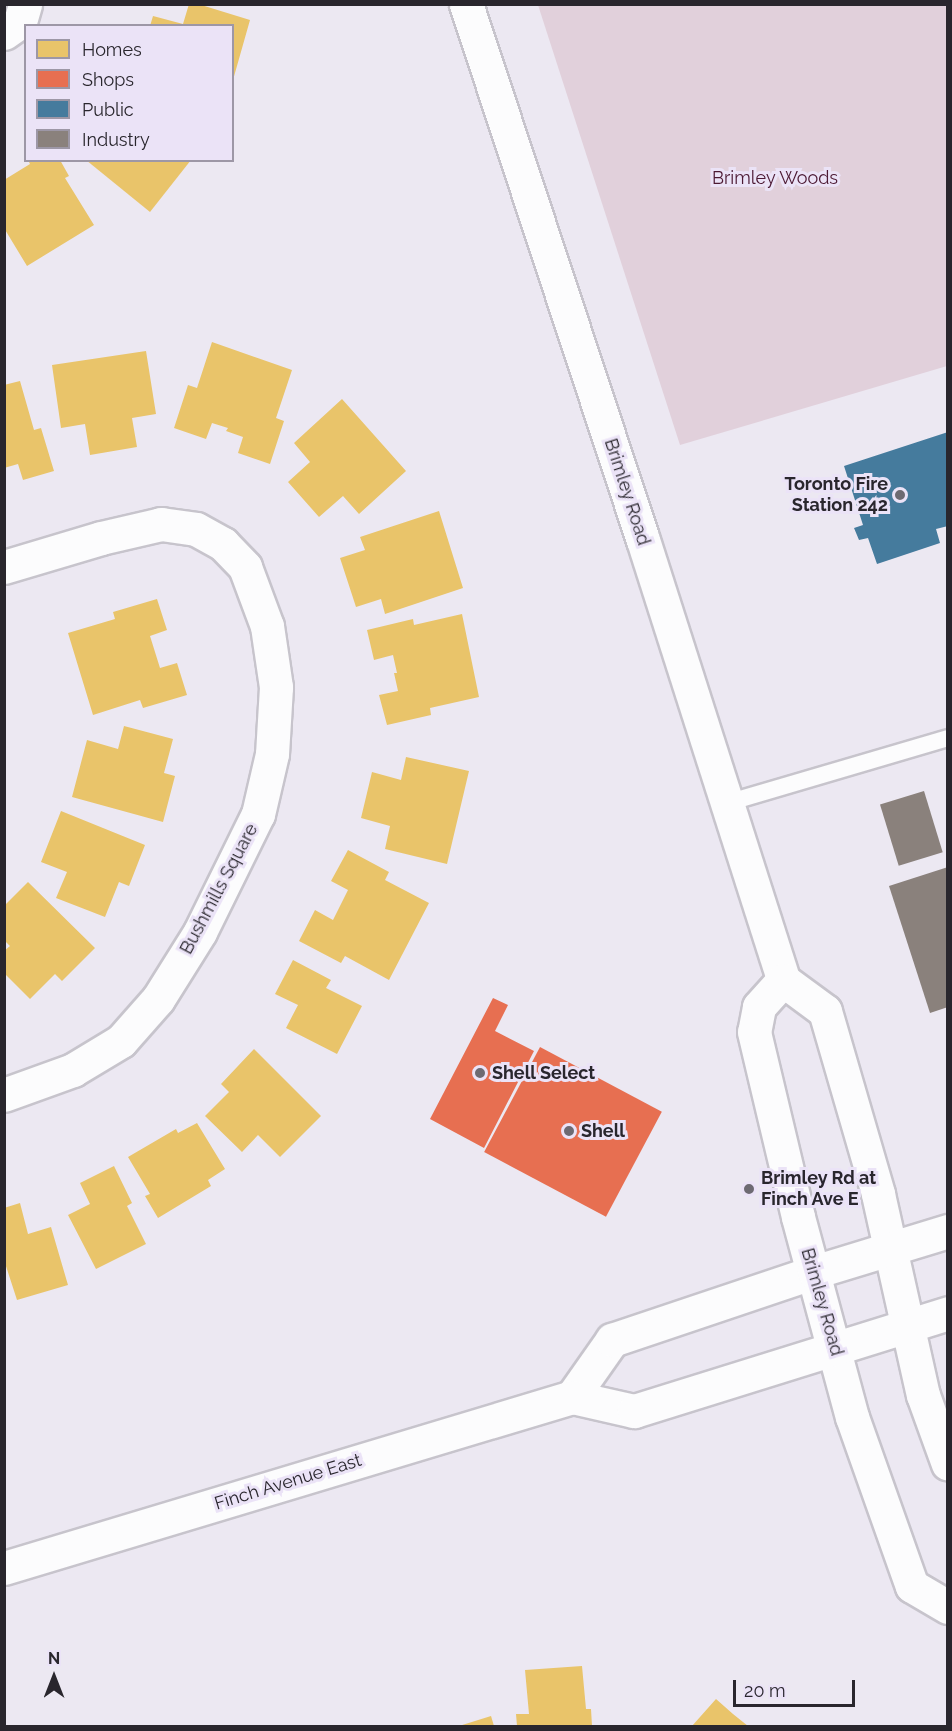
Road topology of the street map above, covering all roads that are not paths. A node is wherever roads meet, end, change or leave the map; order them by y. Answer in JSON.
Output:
{"nodes":[{"id":1,"x":25,"y":4,"type":"edge"},
{"id":2,"x":466,"y":4,"type":"edge"},
{"id":3,"x":4,"y":33,"type":"edge"},
{"id":4,"x":4,"y":567,"type":"edge"},
{"id":5,"x":948,"y":738,"type":"edge"},
{"id":6,"x":728,"y":803,"type":"junction"},
{"id":7,"x":783,"y":980,"type":"junction"},
{"id":8,"x":4,"y":1095,"type":"edge"},
{"id":9,"x":948,"y":1231,"type":"edge"},
{"id":10,"x":889,"y":1249,"type":"junction"},
{"id":11,"x":814,"y":1272,"type":"junction"},
{"id":12,"x":948,"y":1313,"type":"edge"},
{"id":13,"x":906,"y":1326,"type":"junction"},
{"id":14,"x":836,"y":1349,"type":"junction"},
{"id":15,"x":572,"y":1397,"type":"junction"},
{"id":16,"x":948,"y":1464,"type":"edge"},
{"id":17,"x":4,"y":1568,"type":"edge"},
{"id":18,"x":948,"y":1607,"type":"edge"}],
"edges":[{"from":1,"to":3,"type":"main road"},
{"from":2,"to":6,"type":"main road","name":"Brimley Road"},
{"from":4,"to":8,"type":"main road","name":"Bushmills Square"},
{"from":5,"to":6,"type":"lane"},
{"from":6,"to":7,"type":"main road","name":"Brimley Road"},
{"from":7,"to":10,"type":"main road"},
{"from":7,"to":11,"type":"main road","name":"Brimley Road"},
{"from":9,"to":10,"type":"main road"},
{"from":10,"to":11,"type":"main road"},
{"from":10,"to":13,"type":"main road"},
{"from":11,"to":14,"type":"main road","name":"Brimley Road"},
{"from":11,"to":15,"type":"main road"},
{"from":12,"to":13,"type":"main road","name":"Finch Avenue East"},
{"from":13,"to":14,"type":"main road","name":"Finch Avenue East"},
{"from":13,"to":16,"type":"main road"},
{"from":14,"to":15,"type":"main road","name":"Finch Avenue East"},
{"from":14,"to":18,"type":"main road","name":"Brimley Road"},
{"from":15,"to":17,"type":"main road","name":"Finch Avenue East"}]}
